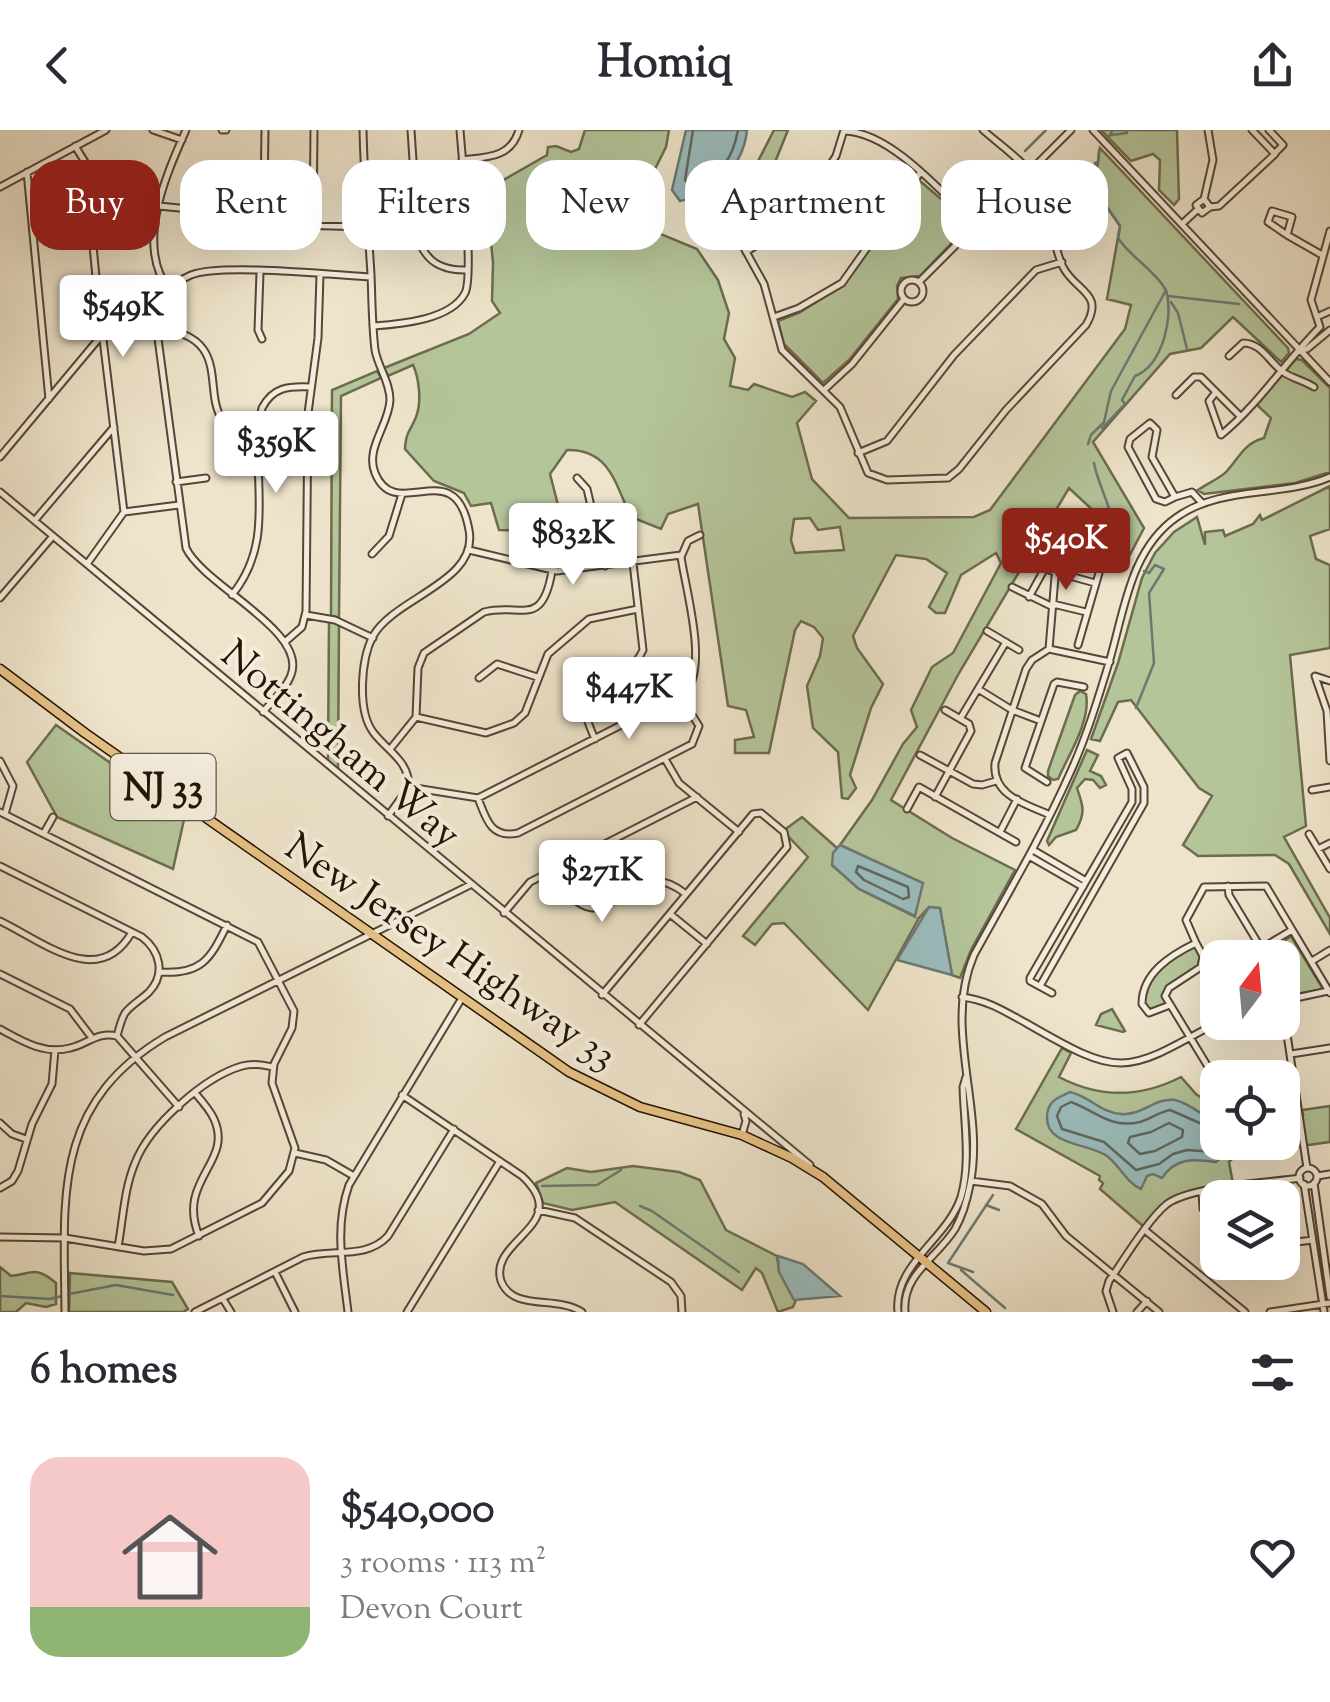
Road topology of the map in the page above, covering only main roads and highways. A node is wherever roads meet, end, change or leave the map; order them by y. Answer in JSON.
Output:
{"nodes":[{"id":1,"x":0,"y":669,"type":"edge"},
{"id":2,"x":986,"y":1312,"type":"edge"}],
"edges":[{"from":1,"to":2,"type":"main road","name":"New Jersey Highway 33","number":"NJ 33"}]}
